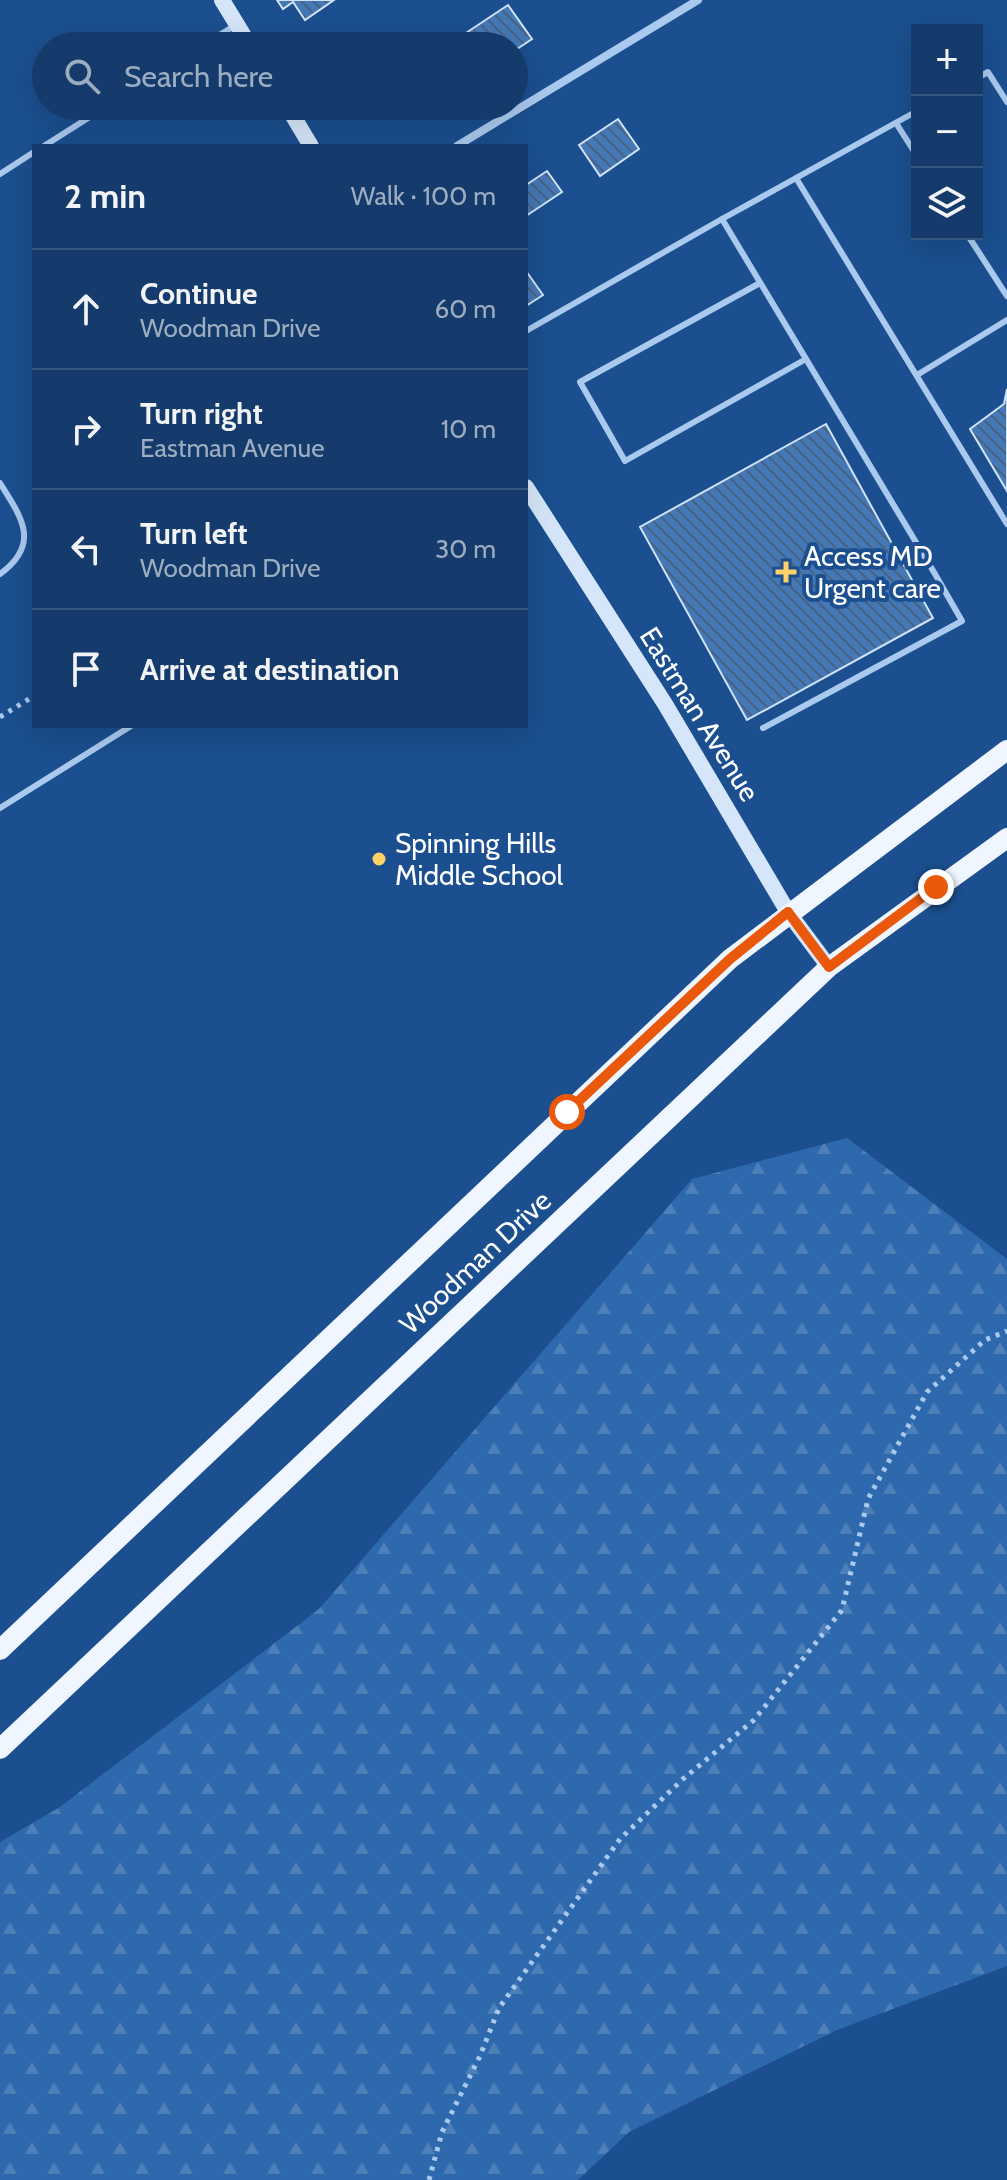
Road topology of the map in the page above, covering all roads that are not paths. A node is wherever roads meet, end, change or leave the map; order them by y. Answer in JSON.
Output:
{"nodes":[{"id":1,"x":222,"y":0,"type":"edge"},
{"id":2,"x":698,"y":0,"type":"edge"},
{"id":3,"x":237,"y":24,"type":"junction"},
{"id":4,"x":224,"y":32,"type":"edge"},
{"id":5,"x":242,"y":32,"type":"edge"},
{"id":6,"x":983,"y":75,"type":"edge"},
{"id":7,"x":1007,"y":102,"type":"edge"},
{"id":8,"x":528,"y":103,"type":"edge"},
{"id":9,"x":911,"y":114,"type":"edge"},
{"id":10,"x":85,"y":120,"type":"edge"},
{"id":11,"x":295,"y":120,"type":"edge"},
{"id":12,"x":500,"y":120,"type":"edge"},
{"id":13,"x":896,"y":123,"type":"junction"},
{"id":14,"x":47,"y":144,"type":"edge"},
{"id":15,"x":310,"y":144,"type":"edge"},
{"id":16,"x":460,"y":144,"type":"edge"},
{"id":17,"x":911,"y":147,"type":"edge"},
{"id":18,"x":32,"y":153,"type":"edge"},
{"id":19,"x":0,"y":174,"type":"edge"},
{"id":20,"x":796,"y":178,"type":"junction"},
{"id":21,"x":722,"y":219,"type":"junction"},
{"id":22,"x":971,"y":240,"type":"edge"},
{"id":23,"x":760,"y":283,"type":"junction"},
{"id":24,"x":1007,"y":296,"type":"edge"},
{"id":25,"x":1007,"y":320,"type":"edge"},
{"id":26,"x":528,"y":330,"type":"edge"},
{"id":27,"x":806,"y":359,"type":"junction"},
{"id":28,"x":917,"y":375,"type":"junction"},
{"id":29,"x":0,"y":483,"type":"edge"},
{"id":30,"x":528,"y":490,"type":"edge"},
{"id":31,"x":1007,"y":524,"type":"edge"},
{"id":32,"x":0,"y":574,"type":"edge"},
{"id":33,"x":128,"y":728,"type":"edge"},
{"id":34,"x":763,"y":728,"type":"dead end"},
{"id":35,"x":1007,"y":750,"type":"edge"},
{"id":36,"x":0,"y":808,"type":"edge"},
{"id":37,"x":1007,"y":838,"type":"edge"},
{"id":38,"x":788,"y":912,"type":"junction"},
{"id":39,"x":829,"y":967,"type":"junction"},
{"id":40,"x":0,"y":1650,"type":"edge"},
{"id":41,"x":0,"y":1749,"type":"edge"}],
"edges":[{"from":1,"to":3,"type":"street"},
{"from":2,"to":8,"type":"street"},
{"from":3,"to":4,"type":"lane"},
{"from":3,"to":5,"type":"street"},
{"from":6,"to":7,"type":"lane"},
{"from":9,"to":13,"type":"lane"},
{"from":10,"to":14,"type":"lane"},
{"from":11,"to":15,"type":"street"},
{"from":12,"to":16,"type":"street"},
{"from":13,"to":17,"type":"lane"},
{"from":13,"to":20,"type":"lane"},
{"from":18,"to":19,"type":"lane"},
{"from":20,"to":21,"type":"lane"},
{"from":20,"to":28,"type":"lane"},
{"from":21,"to":23,"type":"lane"},
{"from":21,"to":26,"type":"lane"},
{"from":22,"to":24,"type":"lane"},
{"from":23,"to":27,"type":"lane"},
{"from":23,"to":27,"type":"lane"},
{"from":25,"to":28,"type":"lane"},
{"from":27,"to":34,"type":"lane"},
{"from":28,"to":31,"type":"lane"},
{"from":29,"to":32,"type":"lane"},
{"from":30,"to":38,"type":"street","name":"Eastman Avenue"},
{"from":33,"to":36,"type":"lane"},
{"from":35,"to":38,"type":"main road","name":"Woodman Drive"},
{"from":37,"to":39,"type":"main road","name":"Woodman Drive"},
{"from":38,"to":39,"type":"street","name":"Eastman Avenue"},
{"from":38,"to":40,"type":"main road","name":"Woodman Drive"},
{"from":39,"to":41,"type":"main road","name":"Woodman Drive"}]}
